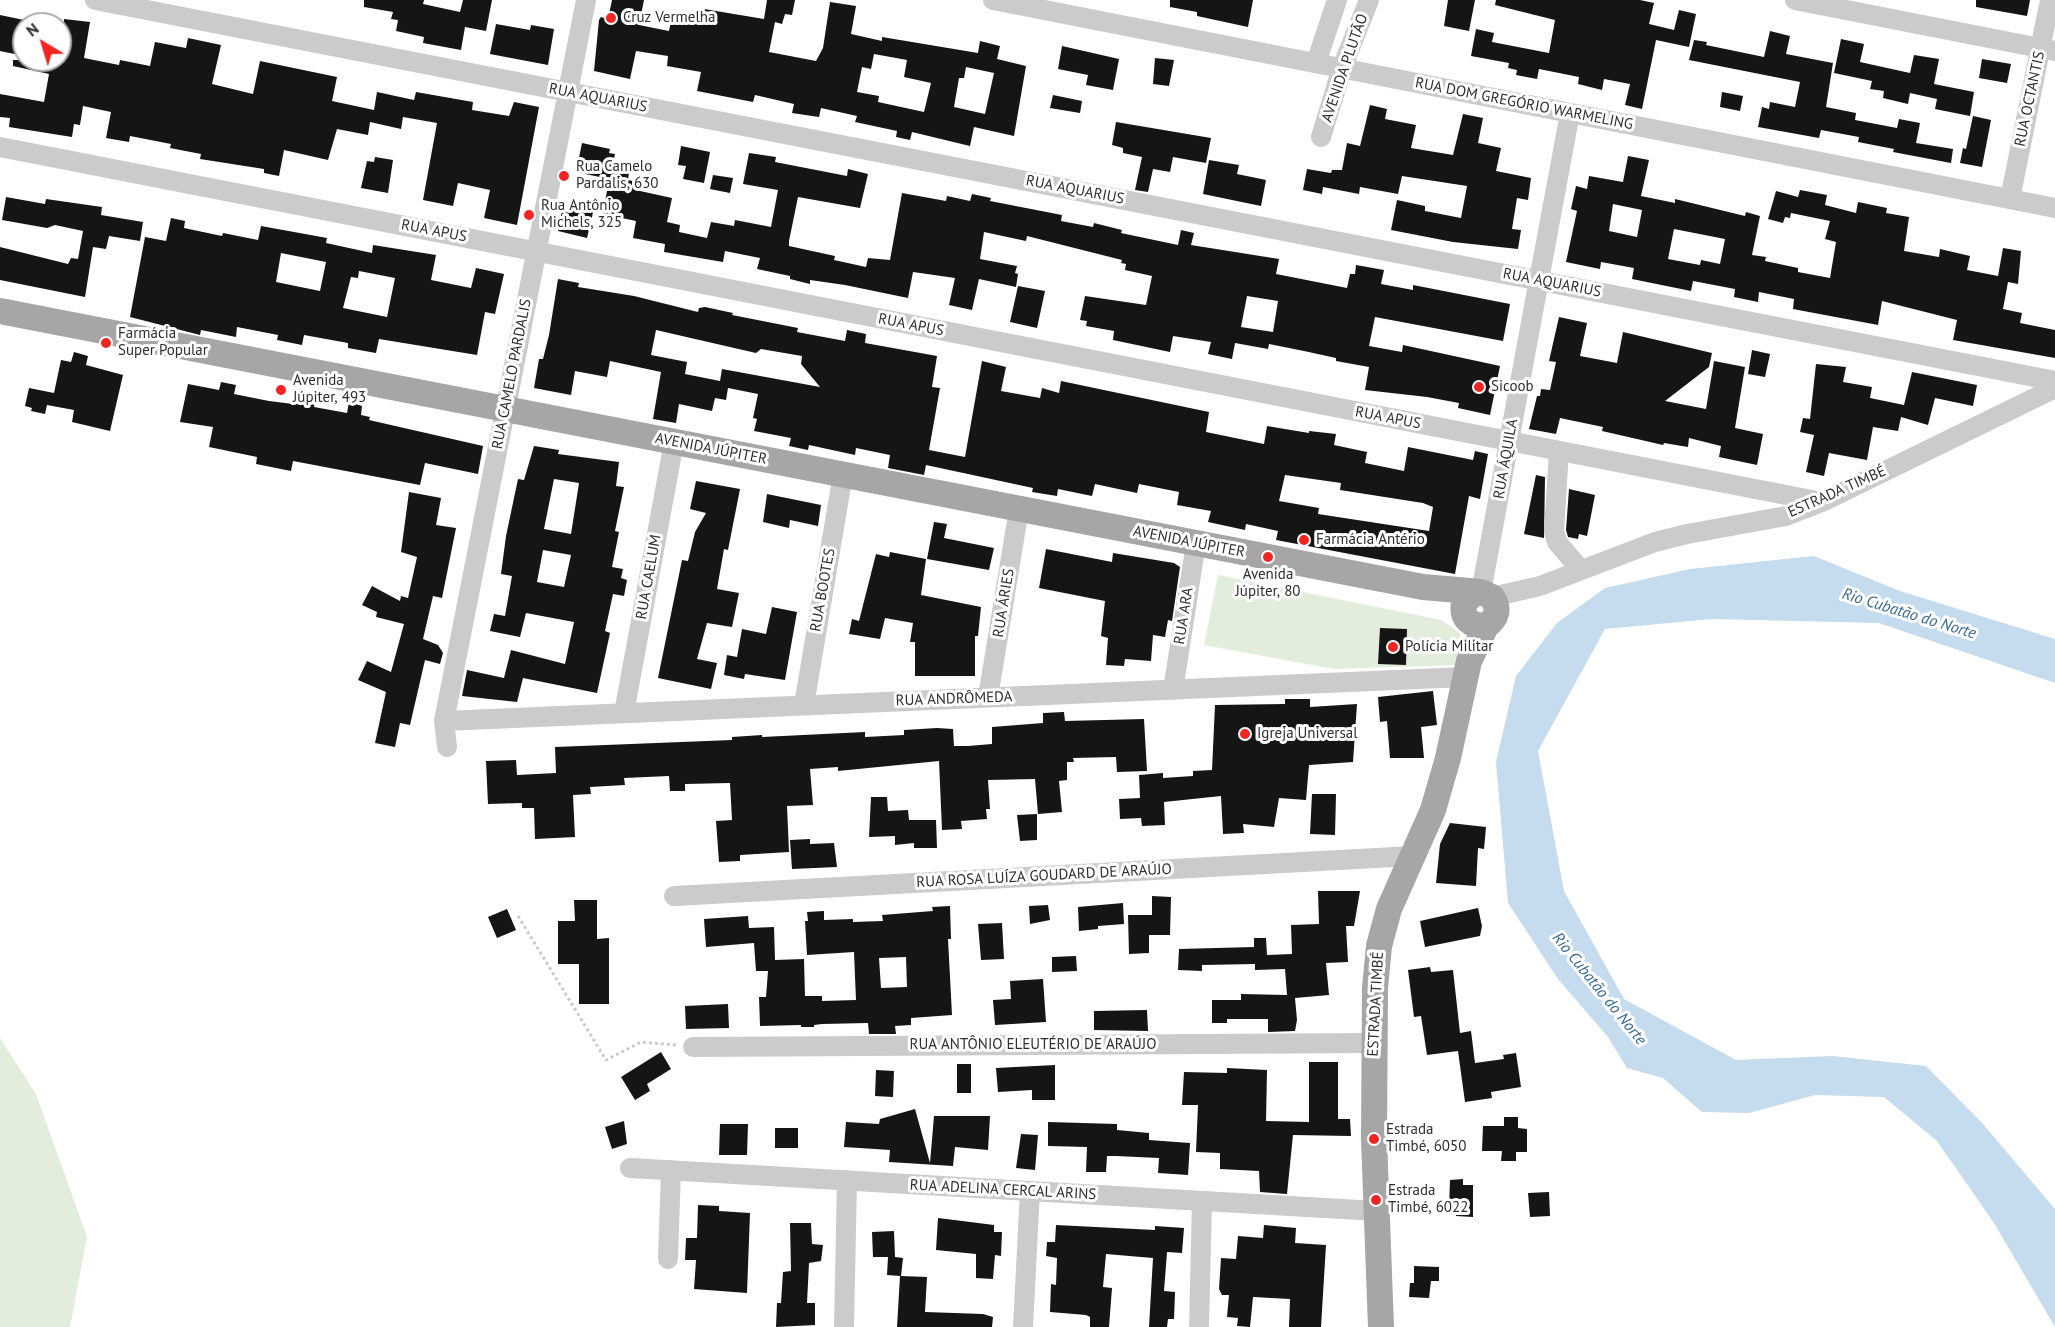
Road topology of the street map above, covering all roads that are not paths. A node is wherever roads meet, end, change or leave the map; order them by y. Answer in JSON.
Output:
{"nodes":[{"id":1,"x":94,"y":0,"type":"edge"},
{"id":2,"x":586,"y":0,"type":"edge"},
{"id":3,"x":993,"y":0,"type":"edge"},
{"id":4,"x":1337,"y":0,"type":"edge"},
{"id":5,"x":1369,"y":0,"type":"edge"},
{"id":6,"x":1795,"y":0,"type":"edge"},
{"id":7,"x":2050,"y":0,"type":"edge"},
{"id":8,"x":2048,"y":50,"type":"edge"},
{"id":9,"x":1316,"y":63,"type":"junction"},
{"id":10,"x":1342,"y":68,"type":"junction"},
{"id":11,"x":568,"y":92,"type":"junction"},
{"id":12,"x":1569,"y":113,"type":"junction"},
{"id":13,"x":1321,"y":136,"type":"dead end"},
{"id":14,"x":0,"y":147,"type":"edge"},
{"id":15,"x":2010,"y":199,"type":"junction"},
{"id":16,"x":2055,"y":208,"type":"edge"},
{"id":17,"x":536,"y":251,"type":"junction"},
{"id":18,"x":1539,"y":280,"type":"junction"},
{"id":19,"x":0,"y":311,"type":"edge"},
{"id":20,"x":2055,"y":381,"type":"edge"},
{"id":21,"x":2055,"y":388,"type":"edge"},
{"id":22,"x":505,"y":409,"type":"junction"},
{"id":23,"x":1509,"y":441,"type":"junction"},
{"id":24,"x":674,"y":442,"type":"junction"},
{"id":25,"x":1559,"y":451,"type":"junction"},
{"id":26,"x":843,"y":474,"type":"junction"},
{"id":27,"x":1822,"y":502,"type":"junction"},
{"id":28,"x":1020,"y":509,"type":"junction"},
{"id":29,"x":1196,"y":543,"type":"junction"},
{"id":30,"x":1580,"y":569,"type":"junction"},
{"id":31,"x":1480,"y":609,"type":"junction"},
{"id":32,"x":1467,"y":669,"type":"junction"},
{"id":33,"x":1173,"y":690,"type":"junction"},
{"id":34,"x":988,"y":697,"type":"junction"},
{"id":35,"x":804,"y":705,"type":"junction"},
{"id":36,"x":624,"y":713,"type":"junction"},
{"id":37,"x":444,"y":721,"type":"junction"},
{"id":38,"x":447,"y":747,"type":"dead end"},
{"id":39,"x":1413,"y":856,"type":"junction"},
{"id":40,"x":674,"y":896,"type":"dead end"},
{"id":41,"x":1373,"y":1043,"type":"junction"},
{"id":42,"x":693,"y":1047,"type":"road end"},
{"id":43,"x":630,"y":1168,"type":"dead end"},
{"id":44,"x":671,"y":1170,"type":"junction"},
{"id":45,"x":847,"y":1180,"type":"junction"},
{"id":46,"x":1030,"y":1191,"type":"junction"},
{"id":47,"x":1202,"y":1201,"type":"junction"},
{"id":48,"x":1377,"y":1211,"type":"junction"},
{"id":49,"x":668,"y":1259,"type":"dead end"},
{"id":50,"x":844,"y":1327,"type":"edge"},
{"id":51,"x":1023,"y":1327,"type":"edge"},
{"id":52,"x":1199,"y":1327,"type":"edge"},
{"id":53,"x":1381,"y":1327,"type":"edge"}],
"edges":[{"from":1,"to":11,"type":"street","name":"RUA AQUARIUS"},
{"from":2,"to":11,"type":"street","name":"RUA CAMELO PARDALIS"},
{"from":3,"to":9,"type":"street","name":"RUA DOM GREGÓRIO WARMELING"},
{"from":4,"to":9,"type":"street","name":"AVENIDA PLUTÃO"},
{"from":5,"to":10,"type":"street","name":"AVENIDA PLUTÃO"},
{"from":6,"to":8,"type":"street"},
{"from":7,"to":8,"type":"street","name":"RUA OCTANTIS"},
{"from":8,"to":15,"type":"street","name":"RUA OCTANTIS"},
{"from":9,"to":10,"type":"street","name":"RUA DOM GREGÓRIO WARMELING"},
{"from":10,"to":12,"type":"street","name":"RUA DOM GREGÓRIO WARMELING"},
{"from":10,"to":13,"type":"street","name":"AVENIDA PLUTÃO"},
{"from":11,"to":17,"type":"street","name":"RUA CAMELO PARDALIS"},
{"from":11,"to":18,"type":"street","name":"RUA AQUARIUS"},
{"from":12,"to":15,"type":"street","name":"RUA DOM GREGÓRIO WARMELING"},
{"from":12,"to":18,"type":"street","name":"RUA ÁQUILA"},
{"from":14,"to":17,"type":"street","name":"RUA APUS"},
{"from":15,"to":16,"type":"street","name":"RUA DOM GREGÓRIO WARMELING"},
{"from":17,"to":22,"type":"street","name":"RUA CAMELO PARDALIS"},
{"from":17,"to":23,"type":"street","name":"RUA APUS"},
{"from":18,"to":20,"type":"street","name":"RUA AQUARIUS"},
{"from":18,"to":23,"type":"street","name":"RUA ÁQUILA"},
{"from":19,"to":22,"type":"main road","name":"AVENIDA JÚPITER"},
{"from":21,"to":27,"type":"street","name":"ESTRADA TIMBÉ"},
{"from":22,"to":24,"type":"main road","name":"AVENIDA JÚPITER"},
{"from":22,"to":37,"type":"street","name":"RUA CAMELO PARDALIS"},
{"from":23,"to":25,"type":"street","name":"RUA APUS"},
{"from":23,"to":31,"type":"street","name":"RUA ÁQUILA"},
{"from":24,"to":26,"type":"main road","name":"AVENIDA JÚPITER"},
{"from":24,"to":36,"type":"street","name":"RUA CAELUM"},
{"from":25,"to":27,"type":"street","name":"RUA APUS"},
{"from":25,"to":30,"type":"street"},
{"from":26,"to":28,"type":"main road","name":"AVENIDA JÚPITER"},
{"from":26,"to":35,"type":"street","name":"RUA BOOTES"},
{"from":27,"to":30,"type":"street","name":"ESTRADA TIMBÉ"},
{"from":28,"to":29,"type":"main road","name":"AVENIDA JÚPITER"},
{"from":28,"to":34,"type":"street","name":"RUA ÁRIES"},
{"from":29,"to":31,"type":"main road","name":"AVENIDA JÚPITER"},
{"from":29,"to":33,"type":"street","name":"RUA ARA"},
{"from":30,"to":31,"type":"street","name":"ESTRADA TIMBÉ"},
{"from":31,"to":32,"type":"main road","name":"ESTRADA TIMBÉ"},
{"from":32,"to":33,"type":"street","name":"RUA ANDRÔMEDA"},
{"from":32,"to":39,"type":"main road","name":"ESTRADA TIMBÉ"},
{"from":33,"to":34,"type":"street","name":"RUA ANDRÔMEDA"},
{"from":34,"to":35,"type":"street","name":"RUA ANDRÔMEDA"},
{"from":35,"to":36,"type":"street","name":"RUA ANDRÔMEDA"},
{"from":36,"to":37,"type":"street","name":"RUA ANDRÔMEDA"},
{"from":37,"to":38,"type":"street","name":"RUA CAMELO PARDALIS"},
{"from":39,"to":40,"type":"street","name":"RUA ROSA LUÍZA GOUDARD DE ARAÚJO"},
{"from":39,"to":41,"type":"main road","name":"ESTRADA TIMBÉ"},
{"from":41,"to":42,"type":"street","name":"RUA ANTÔNIO ELEUTÉRIO DE ARAÚJO"},
{"from":41,"to":48,"type":"main road","name":"ESTRADA TIMBÉ"},
{"from":43,"to":44,"type":"street","name":"RUA ADELINA CERCAL ARINS"},
{"from":44,"to":45,"type":"street","name":"RUA ADELINA CERCAL ARINS"},
{"from":44,"to":49,"type":"street"},
{"from":45,"to":46,"type":"street","name":"RUA ADELINA CERCAL ARINS"},
{"from":45,"to":50,"type":"street"},
{"from":46,"to":47,"type":"street","name":"RUA ADELINA CERCAL ARINS"},
{"from":46,"to":51,"type":"street"},
{"from":47,"to":48,"type":"street","name":"RUA ADELINA CERCAL ARINS"},
{"from":47,"to":52,"type":"street"},
{"from":48,"to":53,"type":"main road","name":"ESTRADA TIMBÉ"}]}
